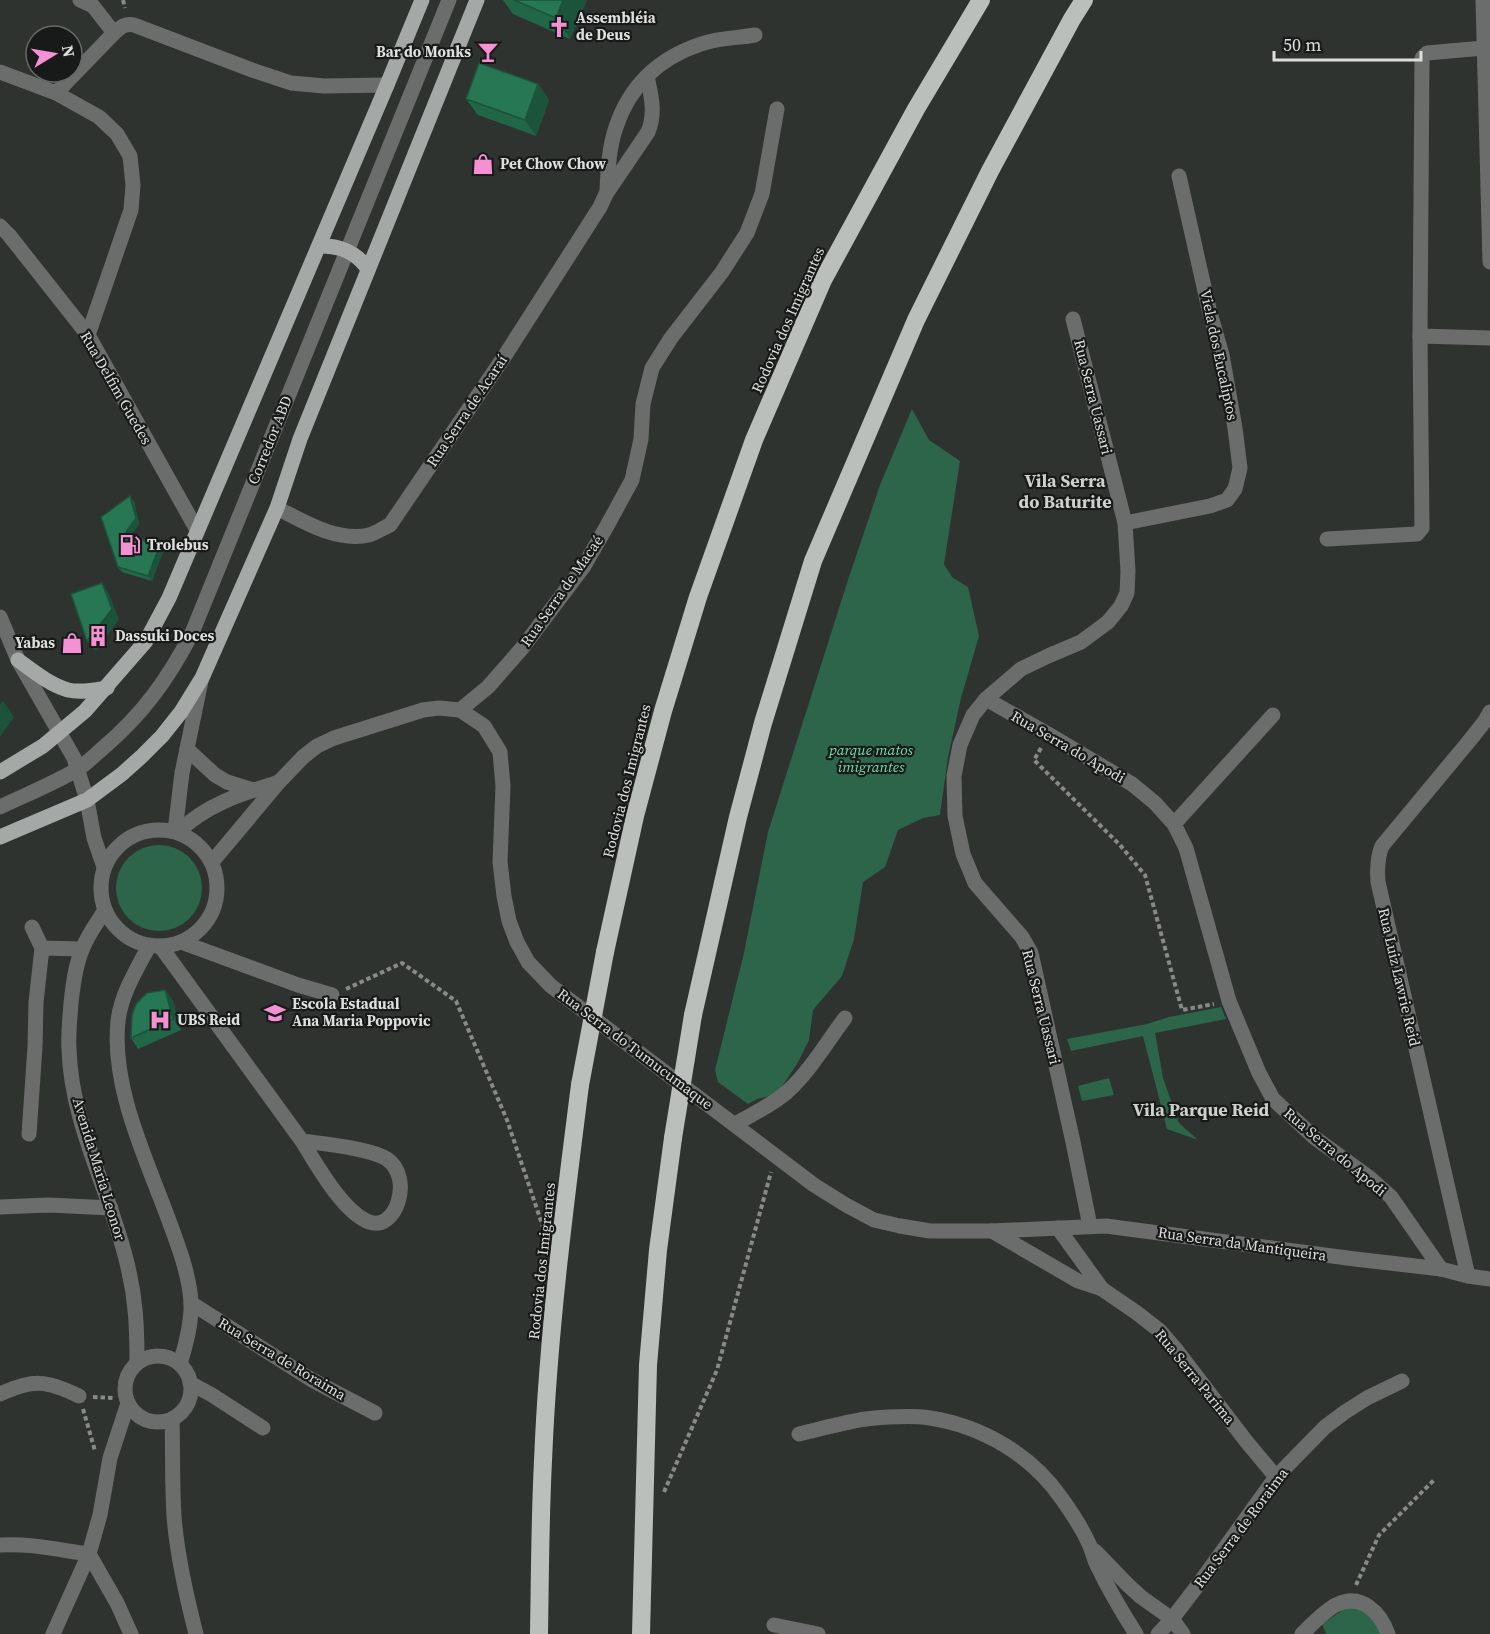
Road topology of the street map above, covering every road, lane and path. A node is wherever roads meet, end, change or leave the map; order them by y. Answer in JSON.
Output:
{"nodes":[{"id":1,"x":80,"y":0,"type":"edge"},
{"id":2,"x":422,"y":0,"type":"edge"},
{"id":3,"x":449,"y":0,"type":"edge"},
{"id":4,"x":477,"y":0,"type":"edge"},
{"id":5,"x":981,"y":0,"type":"edge"},
{"id":6,"x":1084,"y":0,"type":"edge"},
{"id":7,"x":1483,"y":0,"type":"edge"},
{"id":8,"x":114,"y":33,"type":"junction"},
{"id":9,"x":755,"y":35,"type":"dead end"},
{"id":10,"x":1484,"y":48,"type":"junction"},
{"id":11,"x":0,"y":72,"type":"edge"},
{"id":12,"x":647,"y":76,"type":"junction"},
{"id":13,"x":387,"y":85,"type":"junction"},
{"id":14,"x":56,"y":93,"type":"junction"},
{"id":15,"x":777,"y":109,"type":"dead end"},
{"id":16,"x":1179,"y":176,"type":"dead end"},
{"id":17,"x":606,"y":194,"type":"junction"},
{"id":18,"x":0,"y":226,"type":"edge"},
{"id":19,"x":318,"y":246,"type":"junction"},
{"id":20,"x":347,"y":250,"type":"junction"},
{"id":21,"x":1490,"y":262,"type":"edge"},
{"id":22,"x":368,"y":269,"type":"junction"},
{"id":23,"x":1074,"y":319,"type":"dead end"},
{"id":24,"x":88,"y":335,"type":"junction"},
{"id":25,"x":1420,"y":336,"type":"junction"},
{"id":26,"x":1490,"y":338,"type":"edge"},
{"id":27,"x":277,"y":508,"type":"junction"},
{"id":28,"x":1125,"y":523,"type":"junction"},
{"id":29,"x":197,"y":530,"type":"junction"},
{"id":30,"x":1327,"y":539,"type":"dead end"},
{"id":31,"x":0,"y":617,"type":"edge"},
{"id":32,"x":18,"y":660,"type":"junction"},
{"id":33,"x":202,"y":678,"type":"junction"},
{"id":34,"x":107,"y":688,"type":"junction"},
{"id":35,"x":986,"y":699,"type":"junction"},
{"id":36,"x":460,"y":710,"type":"junction"},
{"id":37,"x":1490,"y":712,"type":"edge"},
{"id":38,"x":1273,"y":715,"type":"dead end"},
{"id":39,"x":61,"y":733,"type":"junction"},
{"id":40,"x":1048,"y":734,"type":"junction"},
{"id":41,"x":187,"y":749,"type":"junction"},
{"id":42,"x":78,"y":769,"type":"junction"},
{"id":43,"x":0,"y":772,"type":"edge"},
{"id":44,"x":279,"y":782,"type":"junction"},
{"id":45,"x":253,"y":790,"type":"junction"},
{"id":46,"x":87,"y":800,"type":"junction"},
{"id":47,"x":0,"y":807,"type":"edge"},
{"id":48,"x":1174,"y":824,"type":"junction"},
{"id":49,"x":176,"y":832,"type":"junction"},
{"id":50,"x":0,"y":837,"type":"edge"},
{"id":51,"x":212,"y":862,"type":"junction"},
{"id":52,"x":104,"y":867,"type":"junction"},
{"id":53,"x":105,"y":910,"type":"junction"},
{"id":54,"x":32,"y":927,"type":"dead end"},
{"id":55,"x":182,"y":942,"type":"junction"},
{"id":56,"x":155,"y":946,"type":"junction"},
{"id":57,"x":42,"y":948,"type":"junction"},
{"id":58,"x":82,"y":949,"type":"junction"},
{"id":59,"x":332,"y":995,"type":"joint"},
{"id":60,"x":1229,"y":1001,"type":"junction"},
{"id":61,"x":845,"y":1018,"type":"dead end"},
{"id":62,"x":735,"y":1124,"type":"junction"},
{"id":63,"x":29,"y":1134,"type":"dead end"},
{"id":64,"x":302,"y":1141,"type":"junction"},
{"id":65,"x":776,"y":1154,"type":"junction"},
{"id":66,"x":0,"y":1207,"type":"edge"},
{"id":67,"x":111,"y":1208,"type":"junction"},
{"id":68,"x":1090,"y":1226,"type":"junction"},
{"id":69,"x":1058,"y":1228,"type":"junction"},
{"id":70,"x":543,"y":1229,"type":"dead end"},
{"id":71,"x":992,"y":1231,"type":"junction"},
{"id":72,"x":1441,"y":1269,"type":"junction"},
{"id":73,"x":1468,"y":1276,"type":"junction"},
{"id":74,"x":1490,"y":1279,"type":"edge"},
{"id":75,"x":1102,"y":1289,"type":"junction"},
{"id":76,"x":191,"y":1303,"type":"junction"},
{"id":77,"x":137,"y":1363,"type":"junction"},
{"id":78,"x":180,"y":1364,"type":"junction"},
{"id":79,"x":1402,"y":1381,"type":"dead end"},
{"id":80,"x":190,"y":1383,"type":"junction"},
{"id":81,"x":0,"y":1394,"type":"edge"},
{"id":82,"x":79,"y":1396,"type":"junction"},
{"id":83,"x":127,"y":1401,"type":"junction"},
{"id":84,"x":375,"y":1413,"type":"dead end"},
{"id":85,"x":172,"y":1419,"type":"junction"},
{"id":86,"x":263,"y":1428,"type":"dead end"},
{"id":87,"x":799,"y":1434,"type":"dead end"},
{"id":88,"x":95,"y":1452,"type":"dead end"},
{"id":89,"x":1276,"y":1477,"type":"junction"},
{"id":90,"x":1435,"y":1479,"type":"dead end"},
{"id":91,"x":661,"y":1498,"type":"dead end"},
{"id":92,"x":1089,"y":1544,"type":"junction"},
{"id":93,"x":0,"y":1545,"type":"edge"},
{"id":94,"x":89,"y":1554,"type":"junction"},
{"id":95,"x":1349,"y":1599,"type":"junction"},
{"id":96,"x":1172,"y":1619,"type":"junction"},
{"id":97,"x":774,"y":1625,"type":"dead end"},
{"id":98,"x":53,"y":1634,"type":"edge"},
{"id":99,"x":131,"y":1634,"type":"edge"},
{"id":100,"x":196,"y":1634,"type":"edge"},
{"id":101,"x":539,"y":1634,"type":"edge"},
{"id":102,"x":641,"y":1634,"type":"edge"},
{"id":103,"x":818,"y":1634,"type":"edge"},
{"id":104,"x":1136,"y":1634,"type":"edge"},
{"id":105,"x":1158,"y":1634,"type":"edge"},
{"id":106,"x":1183,"y":1634,"type":"edge"},
{"id":107,"x":1302,"y":1634,"type":"edge"},
{"id":108,"x":1388,"y":1634,"type":"edge"}],
"edges":[{"from":1,"to":8,"type":"street"},
{"from":2,"to":13,"type":"main road"},
{"from":3,"to":20,"type":"street","name":"Corredor ABD"},
{"from":4,"to":22,"type":"main road"},
{"from":5,"to":101,"type":"highway","name":"Rodovia dos Imigrantes","bridge":true},
{"from":6,"to":102,"type":"highway","bridge":true},
{"from":7,"to":10,"type":"street"},
{"from":8,"to":13,"type":"street"},
{"from":8,"to":14,"type":"street"},
{"from":9,"to":12,"type":"street","name":"Rua Serra de Acaraí"},
{"from":10,"to":21,"type":"street"},
{"from":10,"to":25,"type":"street"},
{"from":11,"to":14,"type":"street"},
{"from":12,"to":17,"type":"street","name":"Rua Serra de Acaraí"},
{"from":12,"to":17,"type":"street","name":"Rua Serra de Acaraí"},
{"from":13,"to":19,"type":"main road"},
{"from":14,"to":24,"type":"street"},
{"from":15,"to":36,"type":"street","name":"Rua Serra de Macaé"},
{"from":16,"to":28,"type":"street","name":"Viela dos Eucaliptos"},
{"from":17,"to":27,"type":"street","name":"Rua Serra de Acaraí"},
{"from":18,"to":24,"type":"street","name":"Rua Delfim Guedes"},
{"from":19,"to":20,"type":"main road"},
{"from":19,"to":29,"type":"main road"},
{"from":20,"to":22,"type":"main road"},
{"from":20,"to":42,"type":"street","name":"Corredor ABD"},
{"from":22,"to":27,"type":"main road"},
{"from":23,"to":28,"type":"street","name":"Rua Serra Uassari"},
{"from":24,"to":29,"type":"street","name":"Rua Delfim Guedes"},
{"from":25,"to":26,"type":"street"},
{"from":25,"to":30,"type":"street"},
{"from":27,"to":33,"type":"main road"},
{"from":28,"to":35,"type":"street","name":"Rua Serra Uassari"},
{"from":29,"to":34,"type":"main road"},
{"from":31,"to":32,"type":"street"},
{"from":32,"to":34,"type":"main road"},
{"from":32,"to":39,"type":"street"},
{"from":33,"to":41,"type":"street"},
{"from":33,"to":46,"type":"main road"},
{"from":34,"to":39,"type":"main road"},
{"from":35,"to":40,"type":"street","name":"Rua Serra do Apodi"},
{"from":35,"to":68,"type":"street","name":"Rua Serra Uassari"},
{"from":36,"to":44,"type":"street"},
{"from":36,"to":62,"type":"street","name":"Rua Serra do Tumucumaque"},
{"from":37,"to":73,"type":"street","name":"Rua Luiz Lawrie Reid"},
{"from":38,"to":48,"type":"street"},
{"from":39,"to":42,"type":"street"},
{"from":39,"to":43,"type":"main road"},
{"from":40,"to":48,"type":"street","name":"Rua Serra do Apodi"},
{"from":40,"to":60,"type":"path"},
{"from":41,"to":45,"type":"street"},
{"from":41,"to":49,"type":"street"},
{"from":42,"to":46,"type":"street"},
{"from":42,"to":47,"type":"street","name":"Corredor ABD"},
{"from":44,"to":45,"type":"street"},
{"from":44,"to":51,"type":"street"},
{"from":45,"to":49,"type":"street"},
{"from":46,"to":50,"type":"main road"},
{"from":46,"to":52,"type":"street"},
{"from":48,"to":60,"type":"street","name":"Rua Serra do Apodi"},
{"from":49,"to":51,"type":"street"},
{"from":49,"to":52,"type":"street"},
{"from":51,"to":55,"type":"street"},
{"from":52,"to":53,"type":"street"},
{"from":53,"to":56,"type":"street"},
{"from":53,"to":58,"type":"street","name":"Avenida Maria Leonor"},
{"from":54,"to":57,"type":"street"},
{"from":55,"to":56,"type":"street"},
{"from":55,"to":59,"type":"street"},
{"from":56,"to":64,"type":"street"},
{"from":56,"to":76,"type":"street"},
{"from":57,"to":58,"type":"street"},
{"from":57,"to":63,"type":"street"},
{"from":58,"to":67,"type":"street","name":"Avenida Maria Leonor"},
{"from":59,"to":70,"type":"path"},
{"from":60,"to":72,"type":"street","name":"Rua Serra do Apodi"},
{"from":61,"to":62,"type":"street"},
{"from":62,"to":65,"type":"street","name":"Rua Serra do Tumucumaque"},
{"from":64,"to":64,"type":"street"},
{"from":65,"to":71,"type":"street","name":"Rua Serra do Tumucumaque"},
{"from":65,"to":91,"type":"path"},
{"from":66,"to":67,"type":"street"},
{"from":67,"to":77,"type":"street","name":"Avenida Maria Leonor"},
{"from":68,"to":69,"type":"street","name":"Rua Serra da Mantiqueira"},
{"from":68,"to":72,"type":"street","name":"Rua Serra da Mantiqueira"},
{"from":69,"to":71,"type":"street","name":"Rua Serra da Mantiqueira"},
{"from":69,"to":75,"type":"street","name":"Rua Serra Parima"},
{"from":71,"to":75,"type":"street","name":"Rua Serra Parima"},
{"from":72,"to":73,"type":"street","name":"Rua Serra da Mantiqueira"},
{"from":73,"to":74,"type":"street","name":"Rua Serra da Mantiqueira"},
{"from":75,"to":89,"type":"street","name":"Rua Serra Parima"},
{"from":76,"to":78,"type":"street"},
{"from":76,"to":84,"type":"street","name":"Rua Serra de Roraima"},
{"from":77,"to":78,"type":"street"},
{"from":77,"to":83,"type":"street"},
{"from":78,"to":80,"type":"street"},
{"from":79,"to":89,"type":"street","name":"Rua Serra de Roraima"},
{"from":80,"to":85,"type":"street"},
{"from":80,"to":86,"type":"street"},
{"from":81,"to":82,"type":"street"},
{"from":82,"to":83,"type":"path"},
{"from":82,"to":88,"type":"path"},
{"from":83,"to":85,"type":"street"},
{"from":83,"to":94,"type":"street"},
{"from":85,"to":100,"type":"street"},
{"from":87,"to":92,"type":"street"},
{"from":89,"to":96,"type":"street","name":"Rua Serra de Roraima"},
{"from":90,"to":95,"type":"path"},
{"from":92,"to":96,"type":"street"},
{"from":92,"to":104,"type":"street"},
{"from":93,"to":94,"type":"street"},
{"from":94,"to":98,"type":"street"},
{"from":94,"to":99,"type":"street"},
{"from":95,"to":107,"type":"street"},
{"from":95,"to":108,"type":"street"},
{"from":96,"to":105,"type":"street","name":"Rua Serra de Roraima"},
{"from":96,"to":106,"type":"street"},
{"from":97,"to":103,"type":"street"}]}
